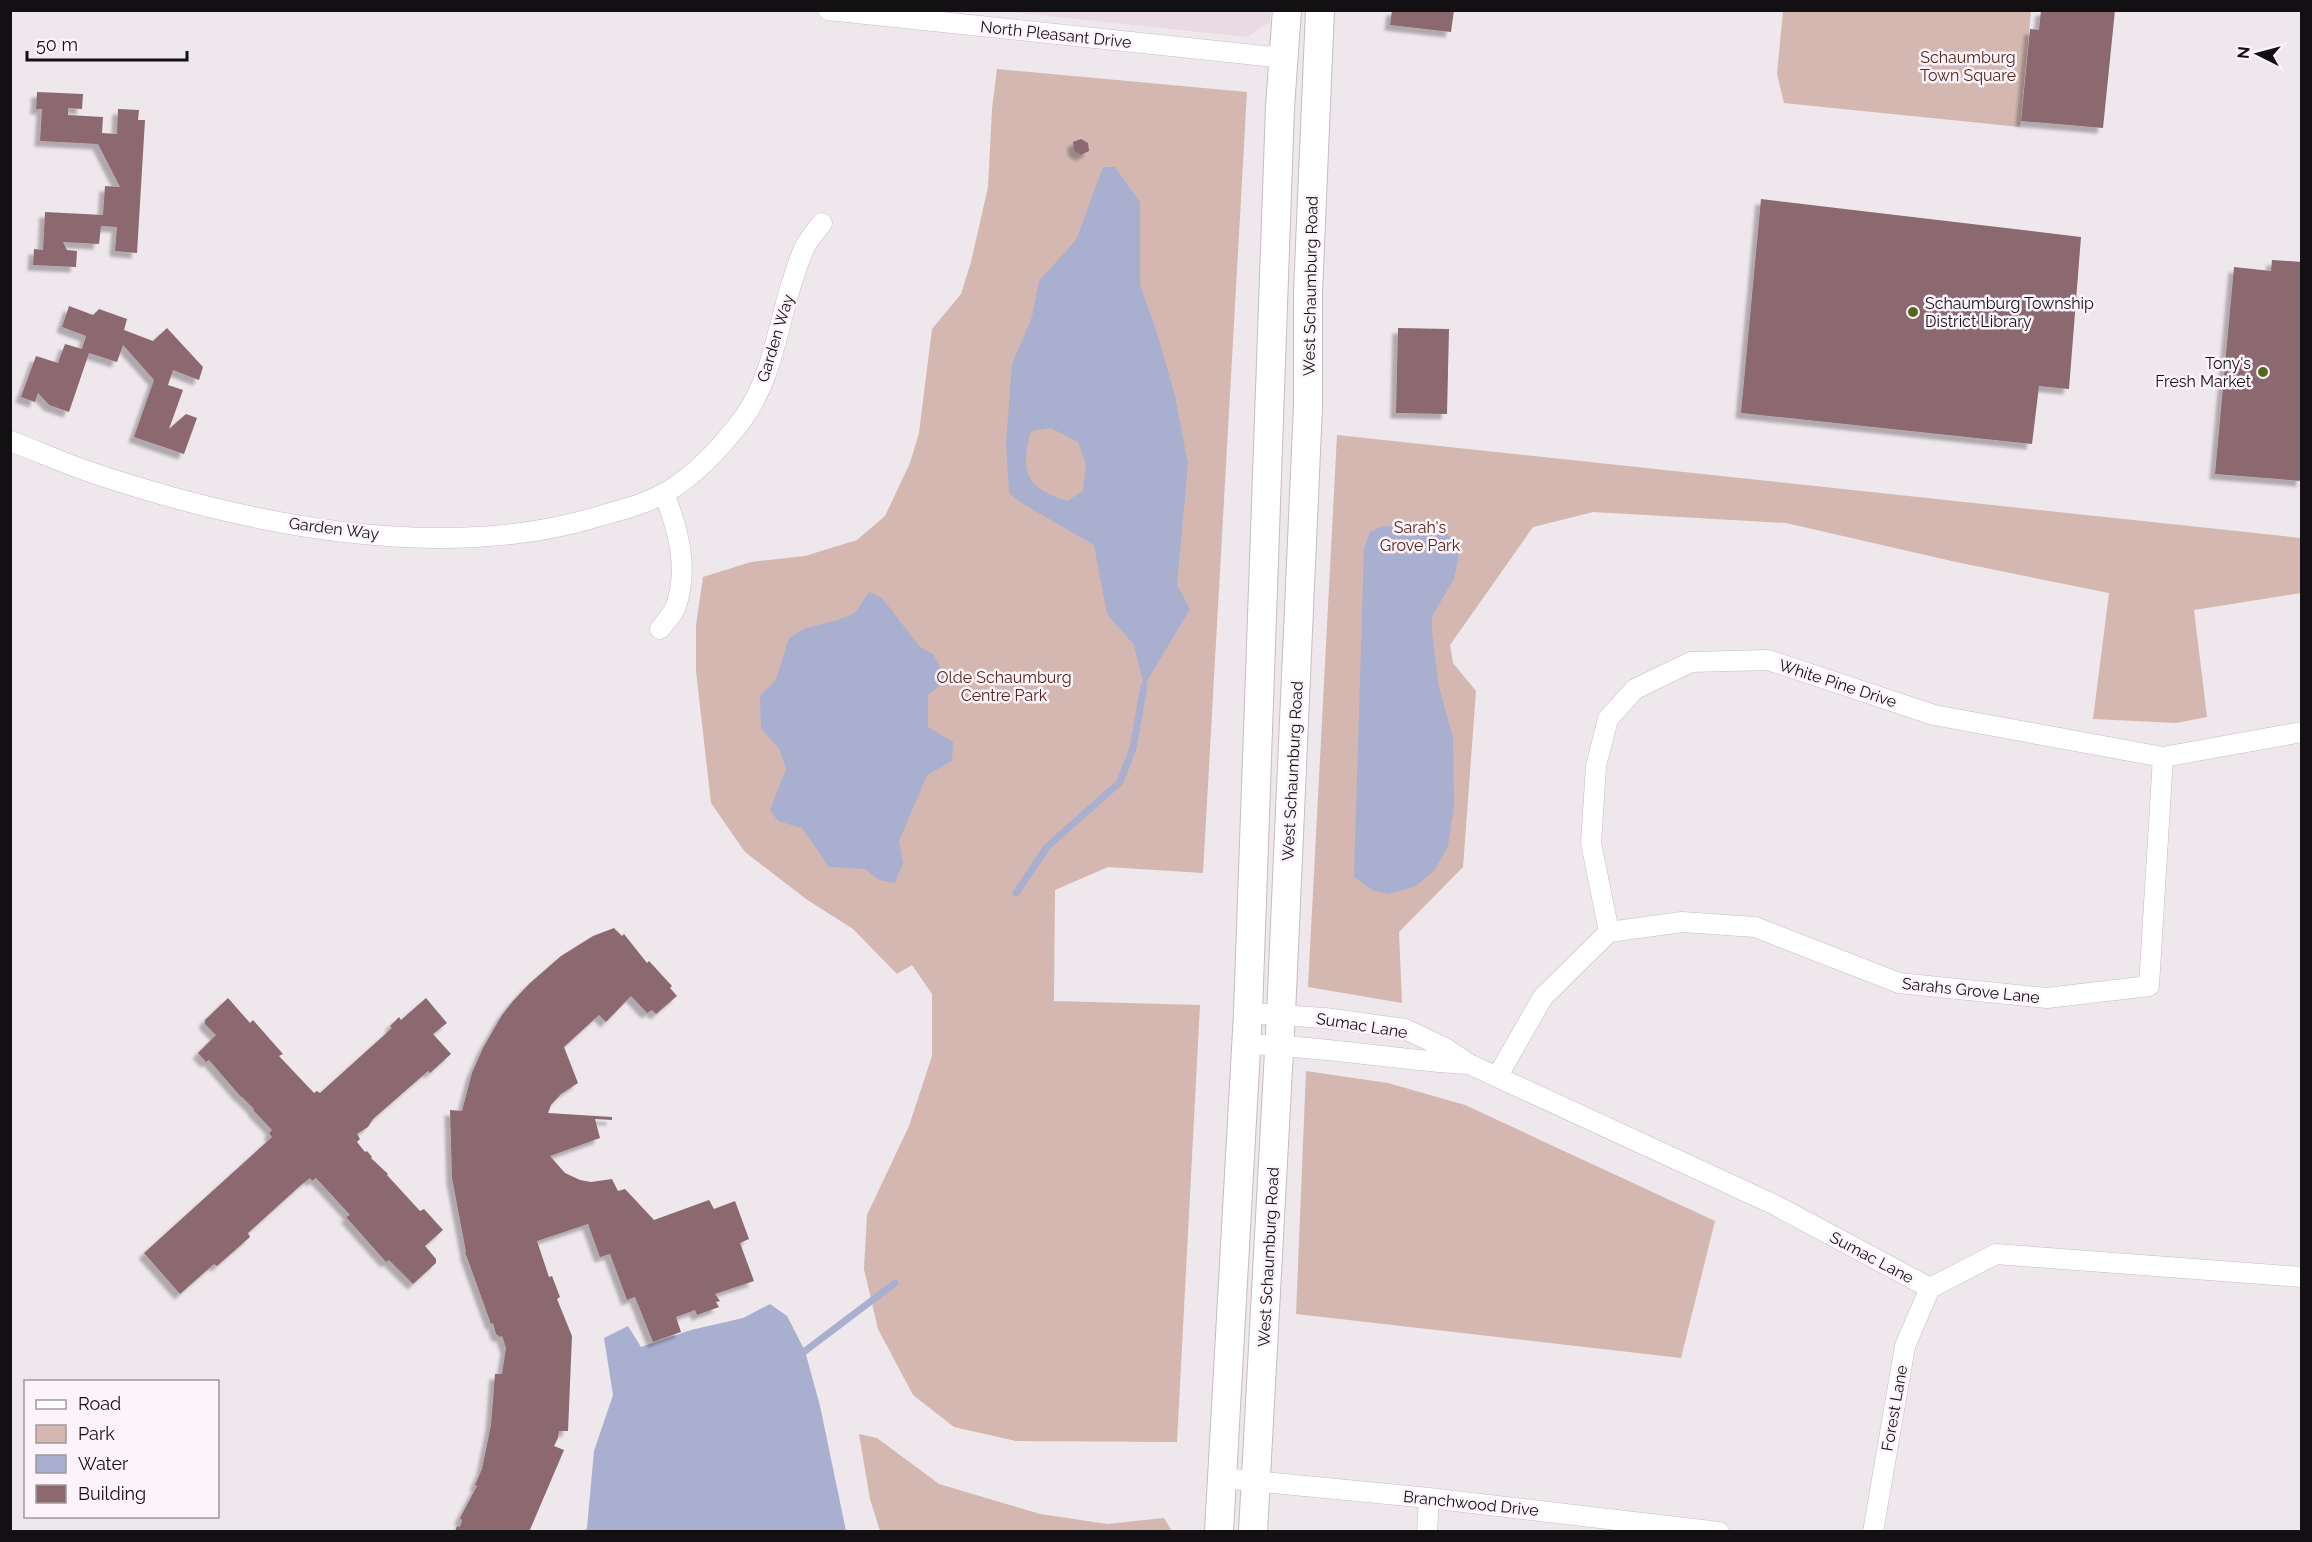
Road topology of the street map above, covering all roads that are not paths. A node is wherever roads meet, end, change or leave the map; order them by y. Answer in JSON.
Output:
{"nodes":[{"id":1,"x":828,"y":10,"type":"edge"},
{"id":2,"x":1287,"y":10,"type":"edge"},
{"id":3,"x":1320,"y":10,"type":"edge"},
{"id":4,"x":1284,"y":58,"type":"junction"},
{"id":5,"x":822,"y":223,"type":"dead end"},
{"id":6,"x":10,"y":441,"type":"edge"},
{"id":7,"x":664,"y":493,"type":"junction"},
{"id":8,"x":660,"y":630,"type":"dead end"},
{"id":9,"x":2301,"y":732,"type":"edge"},
{"id":10,"x":2163,"y":757,"type":"junction"},
{"id":11,"x":1610,"y":932,"type":"junction"},
{"id":12,"x":1248,"y":1013,"type":"junction"},
{"id":13,"x":1281,"y":1014,"type":"junction"},
{"id":14,"x":1246,"y":1044,"type":"junction"},
{"id":15,"x":1279,"y":1045,"type":"junction"},
{"id":16,"x":1469,"y":1064,"type":"junction"},
{"id":17,"x":1497,"y":1077,"type":"junction"},
{"id":18,"x":2301,"y":1276,"type":"edge"},
{"id":19,"x":1930,"y":1288,"type":"junction"},
{"id":20,"x":1222,"y":1478,"type":"junction"},
{"id":21,"x":1255,"y":1482,"type":"junction"},
{"id":22,"x":1429,"y":1498,"type":"junction"},
{"id":23,"x":1219,"y":1532,"type":"edge"},
{"id":24,"x":1252,"y":1532,"type":"edge"},
{"id":25,"x":1427,"y":1532,"type":"edge"},
{"id":26,"x":1719,"y":1532,"type":"edge"},
{"id":27,"x":1873,"y":1532,"type":"edge"}],
"edges":[{"from":1,"to":4,"type":"street","name":"North Pleasant Drive"},
{"from":2,"to":4,"type":"main road","name":"West Schaumburg Road"},
{"from":3,"to":13,"type":"main road","name":"West Schaumburg Road"},
{"from":4,"to":12,"type":"main road","name":"West Schaumburg Road"},
{"from":5,"to":7,"type":"street","name":"Garden Way"},
{"from":6,"to":7,"type":"street","name":"Garden Way"},
{"from":7,"to":8,"type":"street"},
{"from":9,"to":10,"type":"street","name":"White Pine Drive"},
{"from":10,"to":11,"type":"street","name":"Sarahs Grove Lane"},
{"from":10,"to":11,"type":"street","name":"White Pine Drive"},
{"from":11,"to":17,"type":"street"},
{"from":12,"to":13,"type":"street","name":"Sumac Lane"},
{"from":12,"to":14,"type":"main road","name":"West Schaumburg Road"},
{"from":13,"to":15,"type":"main road","name":"West Schaumburg Road"},
{"from":13,"to":16,"type":"street","name":"Sumac Lane"},
{"from":14,"to":15,"type":"street","name":"Sumac Lane"},
{"from":14,"to":20,"type":"main road","name":"West Schaumburg Road"},
{"from":15,"to":16,"type":"street","name":"Sumac Lane"},
{"from":15,"to":21,"type":"main road","name":"West Schaumburg Road"},
{"from":16,"to":17,"type":"street","name":"Sumac Lane"},
{"from":17,"to":19,"type":"street","name":"Sumac Lane"},
{"from":18,"to":19,"type":"street","name":"Sumac Lane"},
{"from":19,"to":27,"type":"street","name":"Forest Lane"},
{"from":20,"to":21,"type":"street","name":"Branchwood Drive"},
{"from":20,"to":23,"type":"main road","name":"West Schaumburg Road"},
{"from":21,"to":22,"type":"street","name":"Branchwood Drive"},
{"from":21,"to":24,"type":"main road","name":"West Schaumburg Road"},
{"from":22,"to":25,"type":"street"},
{"from":22,"to":26,"type":"street","name":"Branchwood Drive"}]}
